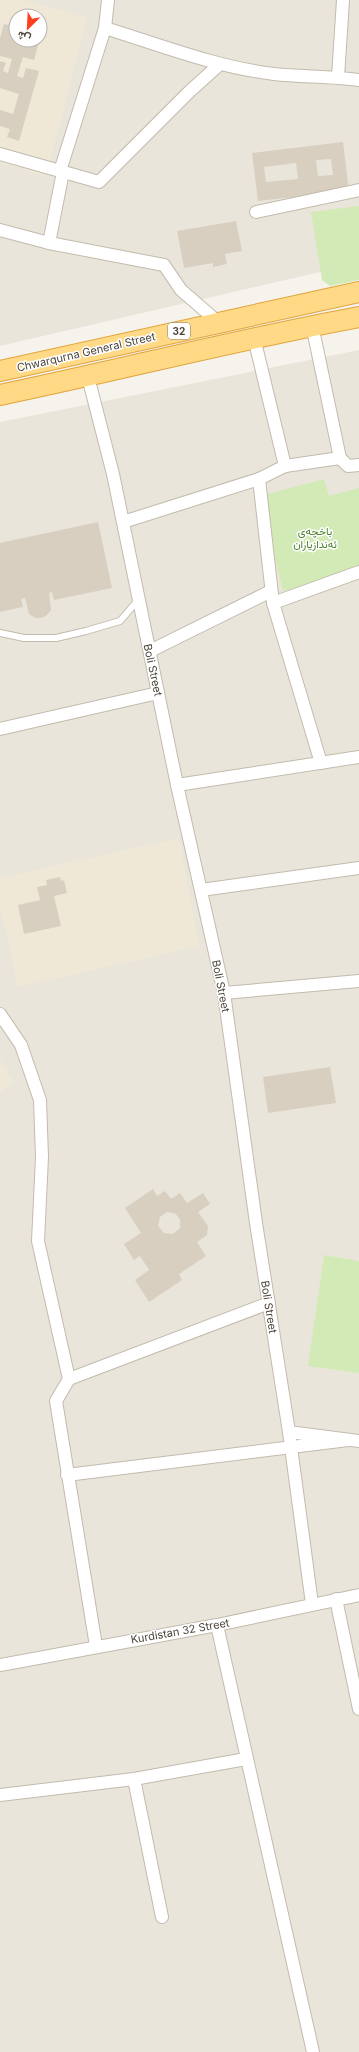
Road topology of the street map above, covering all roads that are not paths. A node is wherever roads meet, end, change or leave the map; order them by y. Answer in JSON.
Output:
{"nodes":[{"id":1,"x":108,"y":0,"type":"edge"},
{"id":2,"x":343,"y":0,"type":"edge"},
{"id":3,"x":105,"y":28,"type":"junction"},
{"id":4,"x":220,"y":64,"type":"junction"},
{"id":5,"x":338,"y":77,"type":"junction"},
{"id":6,"x":359,"y":80,"type":"edge"},
{"id":7,"x":0,"y":154,"type":"edge"},
{"id":8,"x":62,"y":171,"type":"junction"},
{"id":9,"x":359,"y":190,"type":"edge"},
{"id":10,"x":256,"y":212,"type":"dead end"},
{"id":11,"x":0,"y":230,"type":"edge"},
{"id":12,"x":49,"y":243,"type":"junction"},
{"id":13,"x":359,"y":292,"type":"edge"},
{"id":14,"x":359,"y":317,"type":"edge"},
{"id":15,"x":218,"y":322,"type":"junction"},
{"id":16,"x":312,"y":325,"type":"junction"},
{"id":17,"x":254,"y":338,"type":"junction"},
{"id":18,"x":94,"y":350,"type":"junction"},
{"id":19,"x":0,"y":372,"type":"edge"},
{"id":20,"x":94,"y":376,"type":"junction"},
{"id":21,"x":0,"y":395,"type":"edge"},
{"id":22,"x":340,"y":458,"type":"junction"},
{"id":23,"x":359,"y":465,"type":"edge"},
{"id":24,"x":284,"y":466,"type":"junction"},
{"id":25,"x":259,"y":479,"type":"junction"},
{"id":26,"x":123,"y":522,"type":"junction"},
{"id":27,"x":359,"y":572,"type":"edge"},
{"id":28,"x":271,"y":591,"type":"junction"},
{"id":29,"x":139,"y":599,"type":"junction"},
{"id":30,"x":273,"y":603,"type":"junction"},
{"id":31,"x":0,"y":633,"type":"edge"},
{"id":32,"x":150,"y":651,"type":"junction"},
{"id":33,"x":158,"y":693,"type":"junction"},
{"id":34,"x":0,"y":729,"type":"edge"},
{"id":35,"x":359,"y":757,"type":"edge"},
{"id":36,"x":321,"y":763,"type":"junction"},
{"id":37,"x":177,"y":785,"type":"junction"},
{"id":38,"x":359,"y":868,"type":"edge"},
{"id":39,"x":201,"y":890,"type":"junction"},
{"id":40,"x":359,"y":981,"type":"edge"},
{"id":41,"x":224,"y":993,"type":"junction"},
{"id":42,"x":0,"y":1014,"type":"edge"},
{"id":43,"x":269,"y":1303,"type":"junction"},
{"id":44,"x":69,"y":1379,"type":"junction"},
{"id":45,"x":289,"y":1432,"type":"junction"},
{"id":46,"x":354,"y":1441,"type":"edge"},
{"id":47,"x":291,"y":1446,"type":"junction"},
{"id":48,"x":67,"y":1475,"type":"junction"},
{"id":49,"x":359,"y":1595,"type":"edge"},
{"id":50,"x":336,"y":1599,"type":"junction"},
{"id":51,"x":312,"y":1604,"type":"junction"},
{"id":52,"x":217,"y":1625,"type":"junction"},
{"id":53,"x":96,"y":1646,"type":"junction"},
{"id":54,"x":0,"y":1665,"type":"edge"},
{"id":55,"x":359,"y":1709,"type":"edge"},
{"id":56,"x":246,"y":1759,"type":"junction"},
{"id":57,"x":134,"y":1779,"type":"junction"},
{"id":58,"x":0,"y":1795,"type":"edge"},
{"id":59,"x":162,"y":1917,"type":"dead end"},
{"id":60,"x":313,"y":2052,"type":"edge"}],
"edges":[{"from":1,"to":3,"type":"street"},
{"from":2,"to":5,"type":"street"},
{"from":3,"to":4,"type":"street"},
{"from":3,"to":8,"type":"street"},
{"from":4,"to":5,"type":"street"},
{"from":4,"to":8,"type":"street"},
{"from":5,"to":6,"type":"street"},
{"from":7,"to":8,"type":"street"},
{"from":8,"to":12,"type":"street"},
{"from":9,"to":10,"type":"street"},
{"from":11,"to":12,"type":"street"},
{"from":12,"to":15,"type":"street"},
{"from":13,"to":15,"type":"highway","name":"Chwarqurna General Street","number":"32"},
{"from":14,"to":16,"type":"highway","number":"32"},
{"from":15,"to":18,"type":"highway","name":"Chwarqurna General Street","number":"32"},
{"from":16,"to":17,"type":"highway","number":"32"},
{"from":16,"to":22,"type":"street"},
{"from":17,"to":20,"type":"highway","number":"32"},
{"from":17,"to":24,"type":"street"},
{"from":18,"to":19,"type":"highway","name":"Chwarqurna General Street","number":"32"},
{"from":18,"to":20,"type":"highway"},
{"from":20,"to":21,"type":"highway","number":"32"},
{"from":20,"to":26,"type":"street","name":"Boli Street"},
{"from":22,"to":23,"type":"street"},
{"from":22,"to":24,"type":"street"},
{"from":24,"to":25,"type":"street"},
{"from":25,"to":26,"type":"street"},
{"from":25,"to":28,"type":"street"},
{"from":26,"to":29,"type":"street","name":"Boli Street"},
{"from":27,"to":30,"type":"street"},
{"from":28,"to":30,"type":"street"},
{"from":28,"to":32,"type":"street"},
{"from":29,"to":31,"type":"lane"},
{"from":29,"to":32,"type":"street","name":"Boli Street"},
{"from":30,"to":36,"type":"street"},
{"from":32,"to":33,"type":"street","name":"Boli Street"},
{"from":33,"to":34,"type":"street"},
{"from":33,"to":37,"type":"street","name":"Boli Street"},
{"from":35,"to":36,"type":"street"},
{"from":36,"to":37,"type":"street"},
{"from":37,"to":39,"type":"street","name":"Boli Street"},
{"from":38,"to":39,"type":"street"},
{"from":39,"to":41,"type":"street","name":"Boli Street"},
{"from":40,"to":41,"type":"street"},
{"from":41,"to":43,"type":"street","name":"Boli Street"},
{"from":42,"to":44,"type":"street"},
{"from":43,"to":44,"type":"street"},
{"from":43,"to":45,"type":"street","name":"Boli Street"},
{"from":44,"to":48,"type":"street"},
{"from":45,"to":46,"type":"street"},
{"from":45,"to":47,"type":"street","name":"Boli Street"},
{"from":46,"to":47,"type":"street"},
{"from":47,"to":48,"type":"street"},
{"from":47,"to":51,"type":"street","name":"Boli Street"},
{"from":48,"to":53,"type":"street"},
{"from":49,"to":50,"type":"street","name":"Kurdistan 32 Street"},
{"from":50,"to":51,"type":"street","name":"Kurdistan 32 Street"},
{"from":50,"to":55,"type":"street"},
{"from":51,"to":52,"type":"street","name":"Kurdistan 32 Street"},
{"from":52,"to":53,"type":"street","name":"Kurdistan 32 Street"},
{"from":52,"to":56,"type":"street"},
{"from":53,"to":54,"type":"street","name":"Kurdistan 32 Street"},
{"from":56,"to":57,"type":"street"},
{"from":56,"to":60,"type":"street"},
{"from":57,"to":58,"type":"street"},
{"from":57,"to":59,"type":"street"}]}
